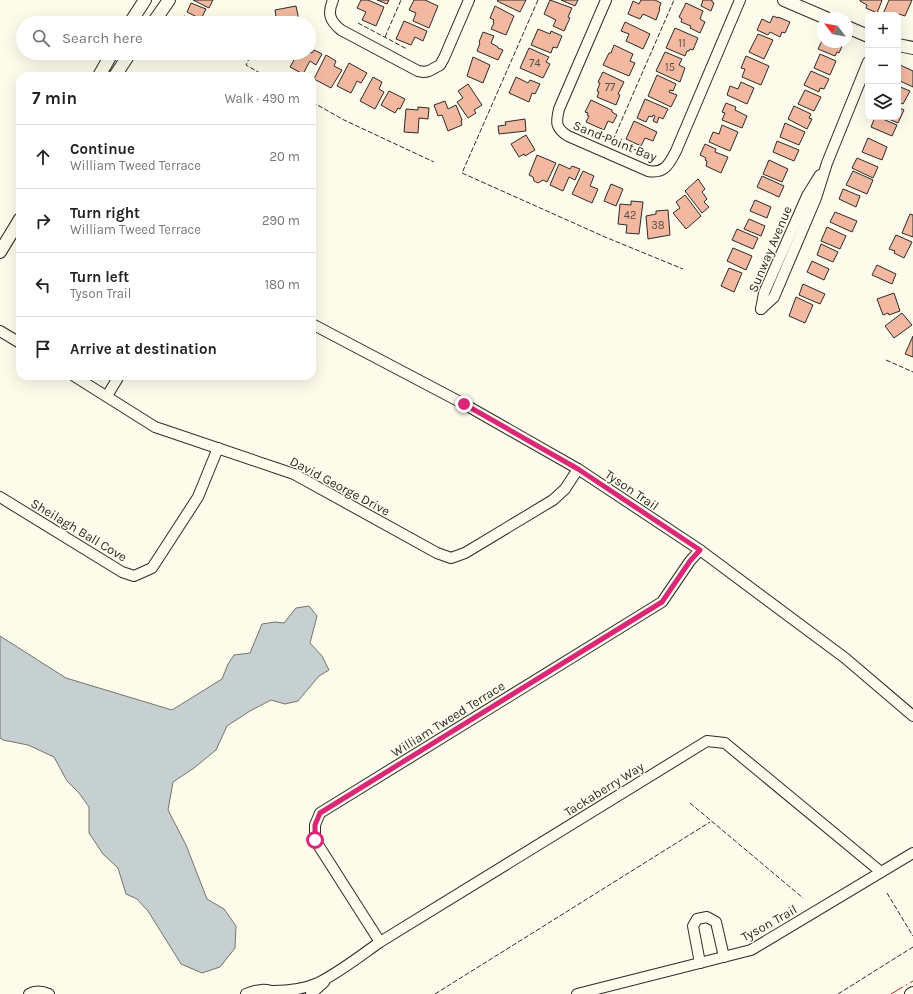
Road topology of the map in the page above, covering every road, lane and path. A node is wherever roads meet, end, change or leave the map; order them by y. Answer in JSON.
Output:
{"nodes":[{"id":1,"x":145,"y":0,"type":"edge"},
{"id":2,"x":169,"y":0,"type":"edge"},
{"id":3,"x":333,"y":0,"type":"edge"},
{"id":4,"x":469,"y":0,"type":"edge"},
{"id":5,"x":606,"y":0,"type":"edge"},
{"id":6,"x":740,"y":0,"type":"edge"},
{"id":7,"x":784,"y":0,"type":"edge"},
{"id":8,"x":817,"y":14,"type":"edge"},
{"id":9,"x":135,"y":16,"type":"edge"},
{"id":10,"x":158,"y":16,"type":"edge"},
{"id":11,"x":853,"y":30,"type":"edge"},
{"id":12,"x":865,"y":35,"type":"edge"},
{"id":13,"x":901,"y":46,"type":"edge"},
{"id":14,"x":913,"y":48,"type":"edge"},
{"id":15,"x":108,"y":60,"type":"edge"},
{"id":16,"x":125,"y":60,"type":"edge"},
{"id":17,"x":865,"y":70,"type":"edge"},
{"id":18,"x":101,"y":72,"type":"edge"},
{"id":19,"x":118,"y":72,"type":"edge"},
{"id":20,"x":828,"y":163,"type":"junction"},
{"id":21,"x":16,"y":226,"type":"edge"},
{"id":22,"x":0,"y":252,"type":"edge"},
{"id":23,"x":316,"y":326,"type":"edge"},
{"id":24,"x":0,"y":331,"type":"edge"},
{"id":25,"x":16,"y":341,"type":"edge"},
{"id":26,"x":81,"y":380,"type":"edge"},
{"id":27,"x":117,"y":380,"type":"edge"},
{"id":28,"x":107,"y":396,"type":"junction"},
{"id":29,"x":218,"y":448,"type":"junction"},
{"id":30,"x":578,"y":469,"type":"junction"},
{"id":31,"x":0,"y":497,"type":"edge"},
{"id":32,"x":700,"y":550,"type":"junction"},
{"id":33,"x":913,"y":716,"type":"edge"},
{"id":34,"x":913,"y":853,"type":"edge"},
{"id":35,"x":881,"y":872,"type":"junction"},
{"id":36,"x":380,"y":942,"type":"junction"},
{"id":37,"x":724,"y":957,"type":"junction"},
{"id":38,"x":700,"y":963,"type":"junction"},
{"id":39,"x":328,"y":977,"type":"junction"},
{"id":40,"x":605,"y":990,"type":"edge"},
{"id":41,"x":274,"y":993,"type":"edge"},
{"id":42,"x":29,"y":994,"type":"edge"},
{"id":43,"x":49,"y":994,"type":"edge"},
{"id":44,"x":246,"y":994,"type":"edge"},
{"id":45,"x":311,"y":994,"type":"edge"},
{"id":46,"x":580,"y":994,"type":"edge"}],
"edges":[{"from":1,"to":9,"type":"street"},
{"from":2,"to":10,"type":"street"},
{"from":3,"to":4,"type":"street"},
{"from":5,"to":6,"type":"street","name":"Sand Point Bay"},
{"from":7,"to":8,"type":"street"},
{"from":11,"to":12,"type":"street"},
{"from":13,"to":14,"type":"street"},
{"from":15,"to":18,"type":"street"},
{"from":16,"to":19,"type":"street"},
{"from":17,"to":20,"type":"street","name":"Sunway Avenue"},
{"from":20,"to":20,"type":"street","name":"Sunway Avenue"},
{"from":21,"to":22,"type":"street"},
{"from":23,"to":30,"type":"street","name":"Tyson Trail"},
{"from":24,"to":25,"type":"street"},
{"from":26,"to":28,"type":"street","name":"David George Drive"},
{"from":27,"to":28,"type":"street"},
{"from":28,"to":29,"type":"street","name":"David George Drive"},
{"from":29,"to":30,"type":"street","name":"David George Drive"},
{"from":29,"to":31,"type":"street","name":"Sheilagh Ball Cove"},
{"from":30,"to":32,"type":"street","name":"Tyson Trail"},
{"from":32,"to":33,"type":"street","name":"Tyson Trail"},
{"from":32,"to":36,"type":"street","name":"William Tweed Terrace"},
{"from":34,"to":35,"type":"street","name":"Tyson Trail"},
{"from":35,"to":36,"type":"street","name":"Tackaberry Way"},
{"from":35,"to":37,"type":"street","name":"Tyson Trail"},
{"from":36,"to":39,"type":"street","name":"Tackaberry Way"},
{"from":37,"to":38,"type":"street","name":"Tyson Trail"},
{"from":37,"to":38,"type":"street"},
{"from":38,"to":40,"type":"street","name":"Tyson Trail"},
{"from":39,"to":41,"type":"street"},
{"from":39,"to":45,"type":"street"},
{"from":40,"to":46,"type":"street","name":"Tyson Trail"},
{"from":41,"to":44,"type":"street"},
{"from":42,"to":43,"type":"street"}]}
